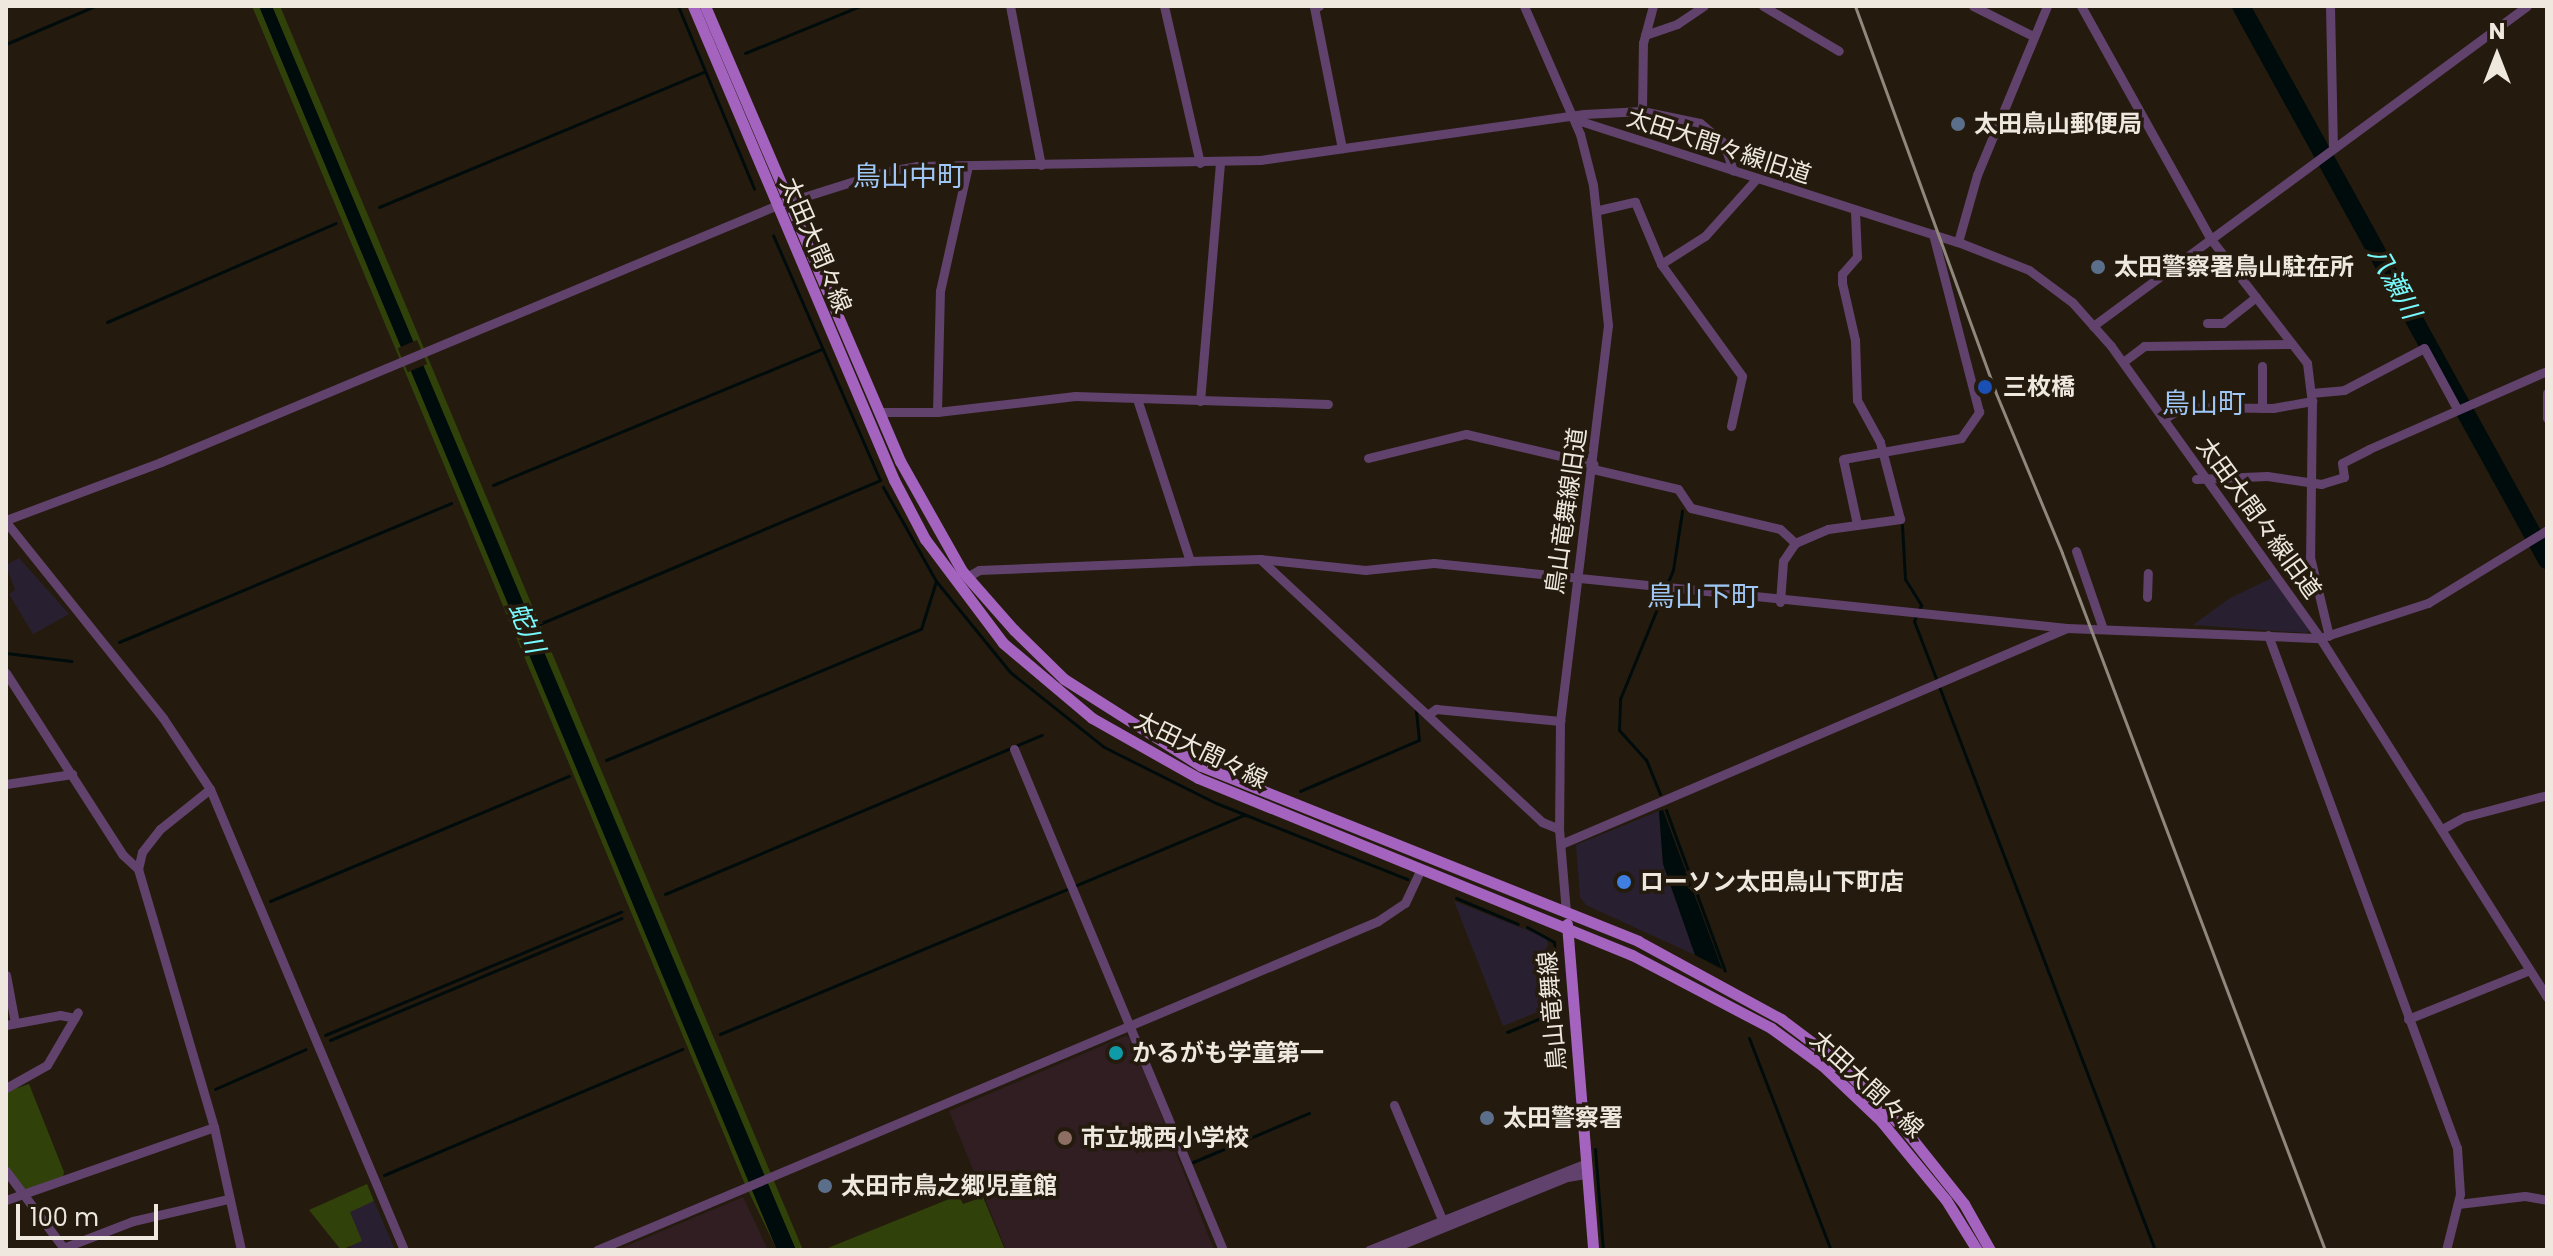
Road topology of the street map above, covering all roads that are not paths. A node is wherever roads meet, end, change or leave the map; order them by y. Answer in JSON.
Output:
{"nodes":[{"id":1,"x":693,"y":6,"type":"edge"},
{"id":2,"x":705,"y":6,"type":"edge"},
{"id":3,"x":1010,"y":6,"type":"edge"},
{"id":4,"x":1164,"y":6,"type":"edge"},
{"id":5,"x":1319,"y":6,"type":"edge"},
{"id":6,"x":1524,"y":6,"type":"edge"},
{"id":7,"x":1653,"y":6,"type":"edge"},
{"id":8,"x":1704,"y":6,"type":"edge"},
{"id":9,"x":1763,"y":6,"type":"edge"},
{"id":10,"x":1973,"y":6,"type":"edge"},
{"id":11,"x":1997,"y":6,"type":"edge"},
{"id":12,"x":2047,"y":6,"type":"edge"},
{"id":13,"x":2081,"y":6,"type":"edge"},
{"id":14,"x":2330,"y":6,"type":"edge"},
{"id":15,"x":2527,"y":6,"type":"edge"},
{"id":16,"x":2001,"y":20,"type":"junction"},
{"id":17,"x":1645,"y":35,"type":"junction"},
{"id":18,"x":2033,"y":36,"type":"junction"},
{"id":19,"x":1839,"y":51,"type":"dead end"},
{"id":20,"x":1642,"y":111,"type":"junction"},
{"id":21,"x":1574,"y":119,"type":"junction"},
{"id":22,"x":1342,"y":148,"type":"junction"},
{"id":23,"x":2330,"y":150,"type":"junction"},
{"id":24,"x":1220,"y":162,"type":"junction"},
{"id":25,"x":1200,"y":163,"type":"junction"},
{"id":26,"x":1041,"y":165,"type":"junction"},
{"id":27,"x":968,"y":166,"type":"junction"},
{"id":28,"x":1733,"y":171,"type":"junction"},
{"id":29,"x":1757,"y":178,"type":"junction"},
{"id":30,"x":790,"y":201,"type":"junction"},
{"id":31,"x":775,"y":206,"type":"junction"},
{"id":32,"x":1599,"y":210,"type":"junction"},
{"id":33,"x":1855,"y":211,"type":"junction"},
{"id":34,"x":1933,"y":234,"type":"junction"},
{"id":35,"x":2210,"y":238,"type":"junction"},
{"id":36,"x":1958,"y":242,"type":"junction"},
{"id":37,"x":1661,"y":264,"type":"junction"},
{"id":38,"x":2256,"y":297,"type":"junction"},
{"id":39,"x":2207,"y":323,"type":"dead end"},
{"id":40,"x":2093,"y":326,"type":"junction"},
{"id":41,"x":2292,"y":344,"type":"junction"},
{"id":42,"x":2123,"y":362,"type":"junction"},
{"id":43,"x":2262,"y":366,"type":"dead end"},
{"id":44,"x":2547,"y":371,"type":"edge"},
{"id":45,"x":2547,"y":393,"type":"edge"},
{"id":46,"x":2312,"y":397,"type":"junction"},
{"id":47,"x":1200,"y":401,"type":"junction"},
{"id":48,"x":1138,"y":402,"type":"junction"},
{"id":49,"x":1328,"y":404,"type":"dead end"},
{"id":50,"x":2460,"y":405,"type":"junction"},
{"id":51,"x":2262,"y":408,"type":"junction"},
{"id":52,"x":880,"y":412,"type":"junction"},
{"id":53,"x":937,"y":412,"type":"junction"},
{"id":54,"x":2547,"y":418,"type":"edge"},
{"id":55,"x":2163,"y":419,"type":"junction"},
{"id":56,"x":1731,"y":426,"type":"dead end"},
{"id":57,"x":1883,"y":449,"type":"junction"},
{"id":58,"x":1368,"y":458,"type":"dead end"},
{"id":59,"x":1593,"y":466,"type":"junction"},
{"id":60,"x":2201,"y":479,"type":"junction"},
{"id":61,"x":2310,"y":484,"type":"junction"},
{"id":62,"x":6,"y":521,"type":"edge"},
{"id":63,"x":1857,"y":524,"type":"junction"},
{"id":64,"x":2544,"y":532,"type":"edge"},
{"id":65,"x":1795,"y":543,"type":"junction"},
{"id":66,"x":2076,"y":551,"type":"dead end"},
{"id":67,"x":1260,"y":559,"type":"junction"},
{"id":68,"x":1190,"y":561,"type":"junction"},
{"id":69,"x":2148,"y":573,"type":"dead end"},
{"id":70,"x":967,"y":577,"type":"junction"},
{"id":71,"x":1576,"y":577,"type":"junction"},
{"id":72,"x":2147,"y":597,"type":"dead end"},
{"id":73,"x":1780,"y":602,"type":"junction"},
{"id":74,"x":2102,"y":626,"type":"junction"},
{"id":75,"x":2067,"y":628,"type":"junction"},
{"id":76,"x":2268,"y":635,"type":"junction"},
{"id":77,"x":2324,"y":637,"type":"junction"},
{"id":78,"x":6,"y":673,"type":"edge"},
{"id":79,"x":1429,"y":714,"type":"junction"},
{"id":80,"x":1560,"y":721,"type":"junction"},
{"id":81,"x":1014,"y":749,"type":"dead end"},
{"id":82,"x":72,"y":774,"type":"junction"},
{"id":83,"x":6,"y":784,"type":"edge"},
{"id":84,"x":210,"y":789,"type":"junction"},
{"id":85,"x":2547,"y":795,"type":"edge"},
{"id":86,"x":2444,"y":828,"type":"junction"},
{"id":87,"x":1559,"y":829,"type":"junction"},
{"id":88,"x":1561,"y":844,"type":"junction"},
{"id":89,"x":138,"y":869,"type":"junction"},
{"id":90,"x":1421,"y":869,"type":"junction"},
{"id":91,"x":1566,"y":912,"type":"junction"},
{"id":92,"x":1568,"y":928,"type":"junction"},
{"id":93,"x":2530,"y":970,"type":"junction"},
{"id":94,"x":6,"y":975,"type":"edge"},
{"id":95,"x":2547,"y":997,"type":"edge"},
{"id":96,"x":2408,"y":1019,"type":"junction"},
{"id":97,"x":10,"y":1024,"type":"edge"},
{"id":98,"x":1130,"y":1026,"type":"junction"},
{"id":99,"x":6,"y":1088,"type":"edge"},
{"id":100,"x":1394,"y":1105,"type":"dead end"},
{"id":101,"x":214,"y":1127,"type":"junction"},
{"id":102,"x":1587,"y":1169,"type":"junction"},
{"id":103,"x":6,"y":1171,"type":"edge"},
{"id":104,"x":24,"y":1197,"type":"junction"},
{"id":105,"x":228,"y":1199,"type":"junction"},
{"id":106,"x":6,"y":1200,"type":"edge"},
{"id":107,"x":2547,"y":1200,"type":"edge"},
{"id":108,"x":2458,"y":1204,"type":"junction"},
{"id":109,"x":1444,"y":1223,"type":"junction"},
{"id":110,"x":64,"y":1249,"type":"edge"},
{"id":111,"x":241,"y":1250,"type":"edge"},
{"id":112,"x":404,"y":1250,"type":"edge"},
{"id":113,"x":597,"y":1250,"type":"edge"},
{"id":114,"x":1223,"y":1250,"type":"edge"},
{"id":115,"x":1369,"y":1250,"type":"edge"},
{"id":116,"x":1388,"y":1250,"type":"edge"},
{"id":117,"x":1593,"y":1250,"type":"edge"},
{"id":118,"x":1977,"y":1250,"type":"edge"},
{"id":119,"x":1990,"y":1250,"type":"edge"},
{"id":120,"x":2446,"y":1250,"type":"edge"}],
"edges":[{"from":1,"to":31,"type":"main road","name":"太田大間々線"},
{"from":2,"to":30,"type":"main road","name":"太田大間々線"},
{"from":3,"to":26,"type":"street"},
{"from":4,"to":25,"type":"street"},
{"from":5,"to":22,"type":"street"},
{"from":6,"to":21,"type":"street"},
{"from":7,"to":17,"type":"street"},
{"from":8,"to":17,"type":"street"},
{"from":9,"to":19,"type":"street"},
{"from":10,"to":16,"type":"street"},
{"from":11,"to":16,"type":"street"},
{"from":12,"to":18,"type":"street"},
{"from":13,"to":35,"type":"street"},
{"from":14,"to":23,"type":"street"},
{"from":15,"to":23,"type":"street"},
{"from":16,"to":18,"type":"street"},
{"from":17,"to":20,"type":"street"},
{"from":18,"to":36,"type":"street"},
{"from":20,"to":21,"type":"street"},
{"from":20,"to":28,"type":"street"},
{"from":21,"to":22,"type":"street"},
{"from":21,"to":28,"type":"street","name":"太田大間々線旧道"},
{"from":21,"to":32,"type":"street","name":"鳥山竜舞線旧道"},
{"from":22,"to":24,"type":"street"},
{"from":23,"to":35,"type":"street"},
{"from":24,"to":25,"type":"street"},
{"from":24,"to":47,"type":"street"},
{"from":25,"to":26,"type":"street"},
{"from":26,"to":27,"type":"street"},
{"from":27,"to":30,"type":"street"},
{"from":27,"to":53,"type":"street"},
{"from":28,"to":29,"type":"street","name":"太田大間々線旧道"},
{"from":29,"to":33,"type":"street","name":"太田大間々線旧道"},
{"from":29,"to":37,"type":"street"},
{"from":30,"to":31,"type":"street"},
{"from":30,"to":52,"type":"main road","name":"太田大間々線"},
{"from":31,"to":62,"type":"street"},
{"from":31,"to":90,"type":"main road","name":"太田大間々線"},
{"from":32,"to":37,"type":"street"},
{"from":32,"to":59,"type":"street","name":"鳥山竜舞線旧道"},
{"from":33,"to":34,"type":"street","name":"太田大間々線旧道"},
{"from":33,"to":57,"type":"street"},
{"from":34,"to":36,"type":"street","name":"太田大間々線旧道"},
{"from":34,"to":57,"type":"street"},
{"from":35,"to":38,"type":"street"},
{"from":35,"to":40,"type":"street"},
{"from":36,"to":40,"type":"street","name":"太田大間々線旧道"},
{"from":37,"to":56,"type":"street"},
{"from":38,"to":39,"type":"street"},
{"from":38,"to":41,"type":"street"},
{"from":40,"to":42,"type":"street","name":"太田大間々線旧道"},
{"from":41,"to":42,"type":"street"},
{"from":41,"to":46,"type":"street"},
{"from":42,"to":55,"type":"street","name":"太田大間々線旧道"},
{"from":43,"to":51,"type":"street"},
{"from":44,"to":50,"type":"street"},
{"from":45,"to":54,"type":"street"},
{"from":46,"to":50,"type":"street"},
{"from":46,"to":51,"type":"street"},
{"from":46,"to":61,"type":"street"},
{"from":47,"to":48,"type":"street"},
{"from":47,"to":49,"type":"street"},
{"from":48,"to":53,"type":"street"},
{"from":48,"to":68,"type":"street"},
{"from":50,"to":61,"type":"street"},
{"from":51,"to":55,"type":"street"},
{"from":52,"to":53,"type":"street"},
{"from":52,"to":70,"type":"main road","name":"太田大間々線"},
{"from":55,"to":60,"type":"street","name":"太田大間々線旧道"},
{"from":57,"to":63,"type":"street"},
{"from":57,"to":63,"type":"street"},
{"from":58,"to":59,"type":"street"},
{"from":59,"to":65,"type":"street"},
{"from":59,"to":71,"type":"street","name":"鳥山竜舞線旧道"},
{"from":60,"to":61,"type":"street"},
{"from":60,"to":77,"type":"street","name":"太田大間々線旧道"},
{"from":61,"to":77,"type":"street"},
{"from":62,"to":84,"type":"street"},
{"from":63,"to":65,"type":"street"},
{"from":64,"to":77,"type":"street"},
{"from":65,"to":73,"type":"street"},
{"from":66,"to":74,"type":"street"},
{"from":67,"to":68,"type":"street"},
{"from":67,"to":71,"type":"street"},
{"from":67,"to":79,"type":"street"},
{"from":68,"to":70,"type":"street"},
{"from":69,"to":72,"type":"street"},
{"from":70,"to":91,"type":"main road","name":"太田大間々線"},
{"from":71,"to":73,"type":"street"},
{"from":71,"to":80,"type":"street","name":"鳥山竜舞線旧道"},
{"from":73,"to":75,"type":"street"},
{"from":74,"to":75,"type":"street"},
{"from":74,"to":76,"type":"street"},
{"from":75,"to":88,"type":"street"},
{"from":76,"to":77,"type":"street"},
{"from":76,"to":96,"type":"street"},
{"from":77,"to":86,"type":"street","name":"太田大間々線旧道"},
{"from":78,"to":82,"type":"street"},
{"from":79,"to":80,"type":"street"},
{"from":79,"to":87,"type":"street"},
{"from":80,"to":87,"type":"street","name":"鳥山竜舞線旧道"},
{"from":81,"to":98,"type":"street"},
{"from":82,"to":83,"type":"street"},
{"from":82,"to":89,"type":"street"},
{"from":84,"to":89,"type":"street"},
{"from":84,"to":112,"type":"street"},
{"from":85,"to":86,"type":"street"},
{"from":86,"to":93,"type":"street","name":"太田大間々線旧道"},
{"from":87,"to":88,"type":"street","name":"鳥山竜舞線旧道"},
{"from":88,"to":91,"type":"street","name":"鳥山竜舞線旧道"},
{"from":89,"to":101,"type":"street"},
{"from":90,"to":92,"type":"main road","name":"太田大間々線"},
{"from":90,"to":98,"type":"street"},
{"from":91,"to":92,"type":"main road","name":"鳥山竜舞線"},
{"from":91,"to":119,"type":"main road","name":"太田大間々線"},
{"from":92,"to":102,"type":"main road","name":"鳥山竜舞線"},
{"from":92,"to":118,"type":"main road","name":"太田大間々線"},
{"from":93,"to":95,"type":"street","name":"太田大間々線旧道"},
{"from":93,"to":96,"type":"street"},
{"from":94,"to":97,"type":"street"},
{"from":96,"to":108,"type":"street"},
{"from":97,"to":99,"type":"street"},
{"from":98,"to":113,"type":"street"},
{"from":98,"to":114,"type":"street"},
{"from":100,"to":109,"type":"street"},
{"from":101,"to":104,"type":"street"},
{"from":101,"to":105,"type":"street"},
{"from":102,"to":109,"type":"street"},
{"from":102,"to":117,"type":"main road","name":"鳥山竜舞線"},
{"from":103,"to":104,"type":"street"},
{"from":104,"to":106,"type":"street"},
{"from":104,"to":110,"type":"street"},
{"from":105,"to":110,"type":"street"},
{"from":105,"to":111,"type":"street"},
{"from":107,"to":108,"type":"street"},
{"from":108,"to":120,"type":"street"},
{"from":109,"to":115,"type":"street"},
{"from":109,"to":116,"type":"street"}]}
